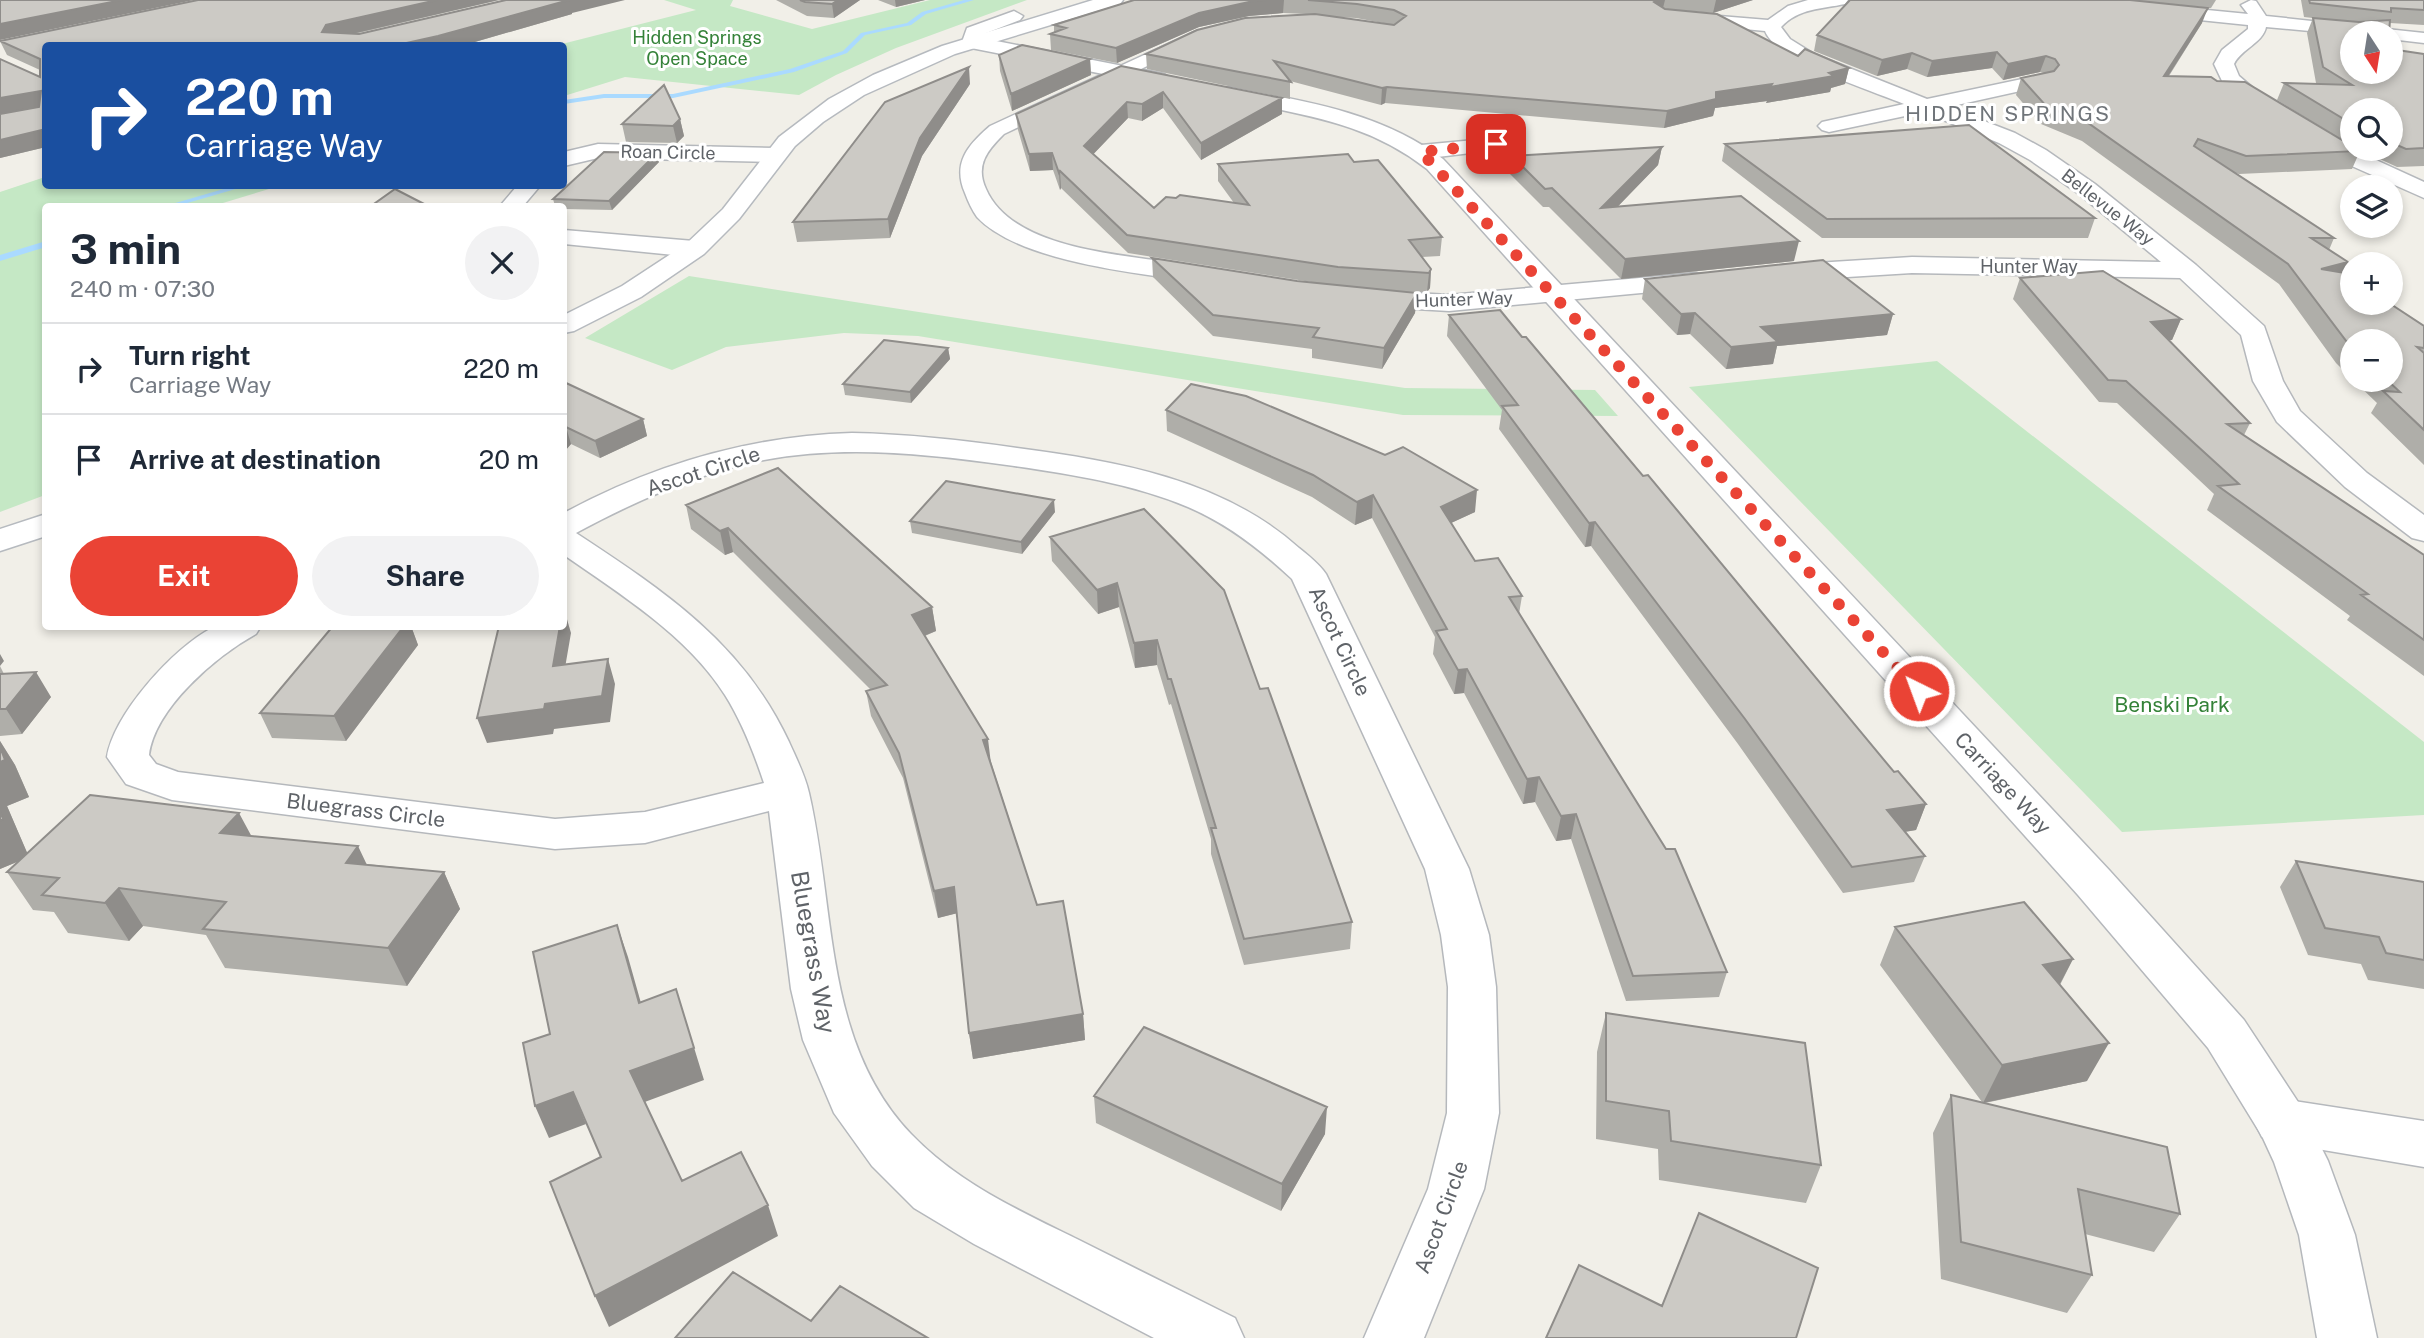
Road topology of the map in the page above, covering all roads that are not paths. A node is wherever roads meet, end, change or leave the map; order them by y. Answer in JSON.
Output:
{"nodes":[{"id":1,"x":1063,"y":0,"type":"edge"},
{"id":2,"x":1114,"y":0,"type":"edge"},
{"id":3,"x":1839,"y":0,"type":"edge"},
{"id":4,"x":2054,"y":0,"type":"edge"},
{"id":5,"x":2244,"y":0,"type":"edge"},
{"id":6,"x":1663,"y":16,"type":"edge"},
{"id":7,"x":2258,"y":20,"type":"junction"},
{"id":8,"x":1772,"y":26,"type":"junction"},
{"id":9,"x":2340,"y":29,"type":"edge"},
{"id":10,"x":1216,"y":30,"type":"edge"},
{"id":11,"x":2403,"y":36,"type":"edge"},
{"id":12,"x":2424,"y":38,"type":"edge"},
{"id":13,"x":971,"y":42,"type":"junction"},
{"id":14,"x":1121,"y":72,"type":"junction"},
{"id":15,"x":2041,"y":81,"type":"edge"},
{"id":16,"x":1931,"y":105,"type":"junction"},
{"id":17,"x":1829,"y":126,"type":"dead end"},
{"id":18,"x":1496,"y":144,"type":"dead end"},
{"id":19,"x":1421,"y":152,"type":"junction"},
{"id":20,"x":774,"y":155,"type":"junction"},
{"id":21,"x":567,"y":158,"type":"edge"},
{"id":22,"x":526,"y":189,"type":"edge"},
{"id":23,"x":2424,"y":191,"type":"edge"},
{"id":24,"x":515,"y":203,"type":"edge"},
{"id":25,"x":567,"y":237,"type":"edge"},
{"id":26,"x":694,"y":249,"type":"junction"},
{"id":27,"x":2187,"y":270,"type":"junction"},
{"id":28,"x":1765,"y":275,"type":"edge"},
{"id":29,"x":1726,"y":278,"type":"edge"},
{"id":30,"x":1229,"y":279,"type":"edge"},
{"id":31,"x":1335,"y":294,"type":"edge"},
{"id":32,"x":1555,"y":295,"type":"junction"},
{"id":33,"x":567,"y":323,"type":"edge"},
{"id":34,"x":567,"y":524,"type":"edge"},
{"id":35,"x":42,"y":525,"type":"edge"},
{"id":36,"x":2424,"y":531,"type":"edge"},
{"id":37,"x":0,"y":541,"type":"edge"},
{"id":38,"x":567,"y":542,"type":"edge"},
{"id":39,"x":235,"y":630,"type":"edge"},
{"id":40,"x":788,"y":791,"type":"junction"},
{"id":41,"x":2281,"y":1121,"type":"junction"},
{"id":42,"x":2424,"y":1144,"type":"edge"},
{"id":43,"x":1214,"y":1338,"type":"edge"},
{"id":44,"x":1394,"y":1338,"type":"edge"},
{"id":45,"x":2347,"y":1338,"type":"edge"}],
"edges":[{"from":1,"to":13,"type":"street"},
{"from":2,"to":13,"type":"street"},
{"from":3,"to":8,"type":"street"},
{"from":4,"to":7,"type":"street"},
{"from":5,"to":7,"type":"street"},
{"from":6,"to":8,"type":"street"},
{"from":7,"to":9,"type":"street"},
{"from":7,"to":23,"type":"street"},
{"from":8,"to":16,"type":"street","name":"Bellevue Way"},
{"from":10,"to":14,"type":"street"},
{"from":11,"to":12,"type":"street"},
{"from":13,"to":14,"type":"street","name":"Carriage Way"},
{"from":13,"to":20,"type":"street"},
{"from":14,"to":19,"type":"street","name":"Carriage Way"},
{"from":14,"to":30,"type":"street"},
{"from":15,"to":16,"type":"street"},
{"from":16,"to":17,"type":"street"},
{"from":16,"to":27,"type":"street","name":"Bellevue Way"},
{"from":18,"to":19,"type":"street"},
{"from":19,"to":32,"type":"street","name":"Carriage Way"},
{"from":20,"to":21,"type":"street","name":"Roan Circle"},
{"from":20,"to":26,"type":"street"},
{"from":22,"to":24,"type":"street"},
{"from":25,"to":26,"type":"street"},
{"from":26,"to":33,"type":"street"},
{"from":27,"to":28,"type":"street","name":"Hunter Way"},
{"from":27,"to":36,"type":"street","name":"Bellevue Way"},
{"from":29,"to":32,"type":"street","name":"Hunter Way"},
{"from":31,"to":32,"type":"street","name":"Hunter Way"},
{"from":32,"to":41,"type":"street","name":"Carriage Way"},
{"from":34,"to":44,"type":"street","name":"Ascot Circle"},
{"from":35,"to":37,"type":"street"},
{"from":38,"to":40,"type":"street","name":"Bluegrass Way"},
{"from":39,"to":40,"type":"street","name":"Bluegrass Circle"},
{"from":40,"to":43,"type":"street","name":"Bluegrass Way"},
{"from":41,"to":42,"type":"street"},
{"from":41,"to":45,"type":"street","name":"Carriage Way"}]}
